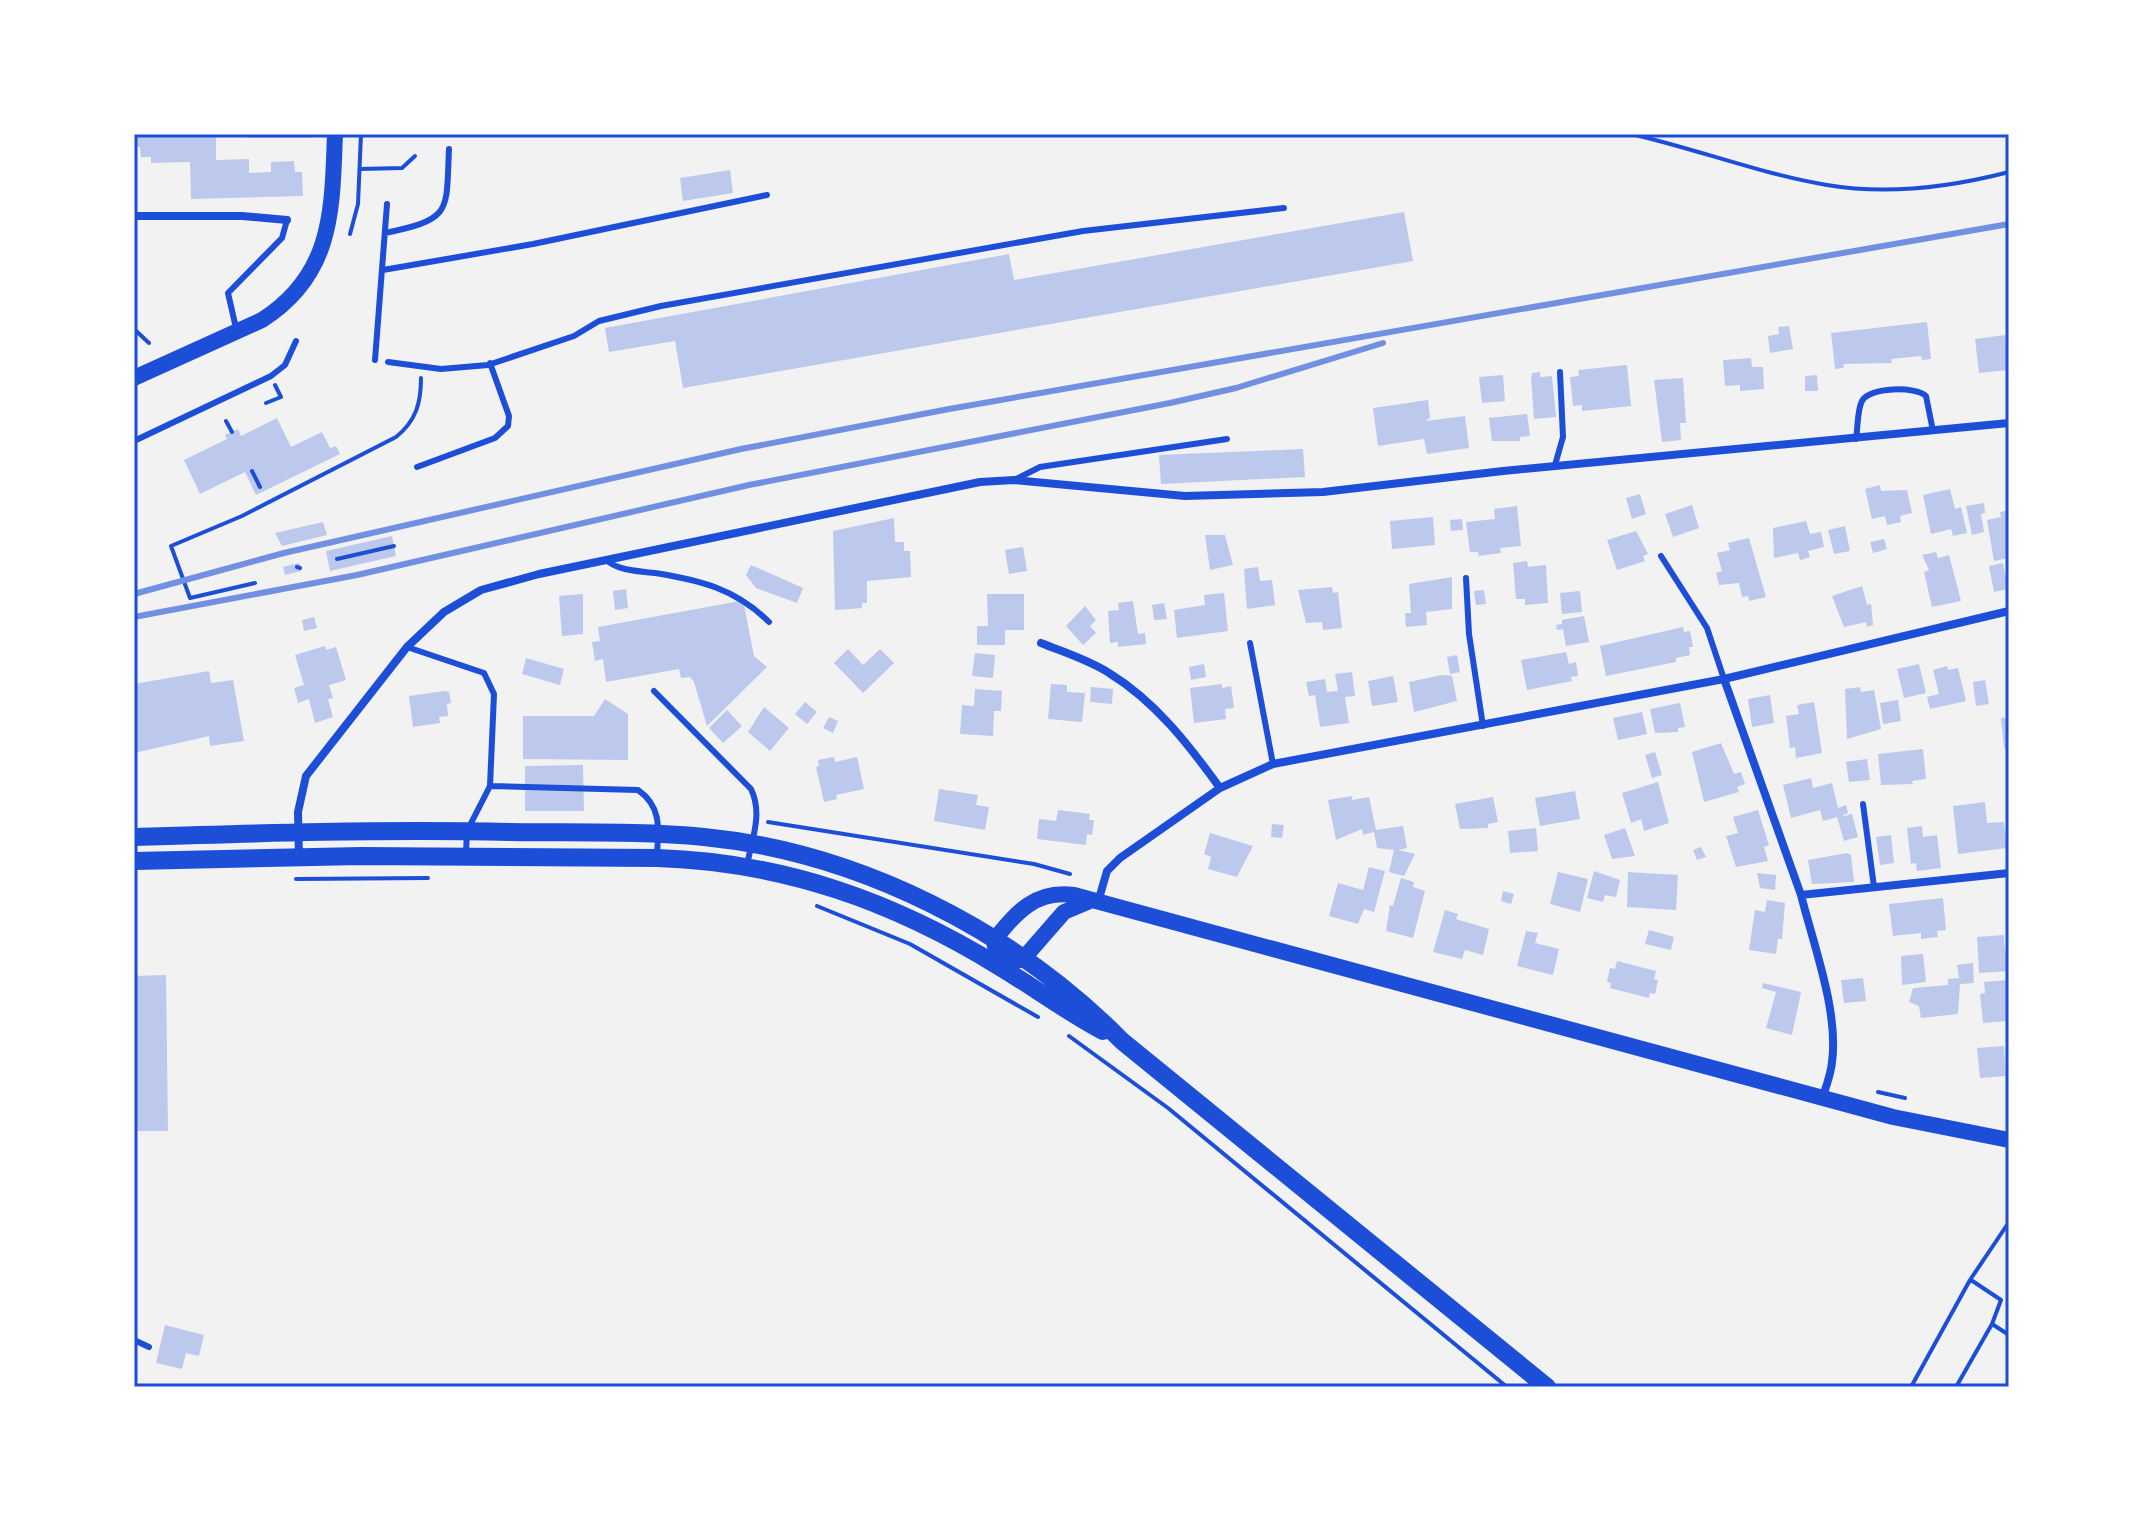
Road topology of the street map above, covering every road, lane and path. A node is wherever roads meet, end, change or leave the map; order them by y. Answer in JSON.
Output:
{"nodes":[{"id":1,"x":335,"y":134,"type":"edge"},
{"id":2,"x":361,"y":134,"type":"edge"},
{"id":3,"x":1631,"y":134,"type":"edge"},
{"id":4,"x":449,"y":149,"type":"dead end"},
{"id":5,"x":415,"y":156,"type":"dead end"},
{"id":6,"x":360,"y":169,"type":"junction"},
{"id":7,"x":2009,"y":172,"type":"edge"},
{"id":8,"x":767,"y":195,"type":"dead end"},
{"id":9,"x":387,"y":204,"type":"dead end"},
{"id":10,"x":1284,"y":208,"type":"dead end"},
{"id":11,"x":134,"y":216,"type":"edge"},
{"id":12,"x":287,"y":220,"type":"joint"},
{"id":13,"x":385,"y":233,"type":"junction"},
{"id":14,"x":350,"y":234,"type":"dead end"},
{"id":15,"x":383,"y":270,"type":"junction"},
{"id":16,"x":134,"y":329,"type":"edge"},
{"id":17,"x":237,"y":332,"type":"junction"},
{"id":18,"x":296,"y":341,"type":"dead end"},
{"id":19,"x":149,"y":343,"type":"dead end"},
{"id":20,"x":375,"y":360,"type":"dead end"},
{"id":21,"x":388,"y":362,"type":"dead end"},
{"id":22,"x":490,"y":363,"type":"junction"},
{"id":23,"x":421,"y":368,"type":"junction"},
{"id":24,"x":1560,"y":372,"type":"dead end"},
{"id":25,"x":134,"y":378,"type":"edge"},
{"id":26,"x":226,"y":421,"type":"dead end"},
{"id":27,"x":2009,"y":423,"type":"edge"},
{"id":28,"x":1933,"y":431,"type":"junction"},
{"id":29,"x":232,"y":432,"type":"dead end"},
{"id":30,"x":1227,"y":439,"type":"dead end"},
{"id":31,"x":1856,"y":439,"type":"junction"},
{"id":32,"x":134,"y":441,"type":"edge"},
{"id":33,"x":1555,"y":465,"type":"junction"},
{"id":34,"x":417,"y":467,"type":"dead end"},
{"id":35,"x":252,"y":471,"type":"dead end"},
{"id":36,"x":1014,"y":480,"type":"junction"},
{"id":37,"x":260,"y":487,"type":"dead end"},
{"id":38,"x":394,"y":546,"type":"dead end"},
{"id":39,"x":1661,"y":556,"type":"dead end"},
{"id":40,"x":337,"y":559,"type":"dead end"},
{"id":41,"x":606,"y":560,"type":"junction"},
{"id":42,"x":1466,"y":578,"type":"dead end"},
{"id":43,"x":255,"y":583,"type":"dead end"},
{"id":44,"x":2009,"y":611,"type":"edge"},
{"id":45,"x":769,"y":622,"type":"dead end"},
{"id":46,"x":1041,"y":643,"type":"dead end"},
{"id":47,"x":1250,"y":643,"type":"dead end"},
{"id":48,"x":407,"y":647,"type":"junction"},
{"id":49,"x":1724,"y":679,"type":"junction"},
{"id":50,"x":654,"y":691,"type":"dead end"},
{"id":51,"x":1483,"y":726,"type":"junction"},
{"id":52,"x":1273,"y":764,"type":"junction"},
{"id":53,"x":490,"y":786,"type":"junction"},
{"id":54,"x":1220,"y":788,"type":"junction"},
{"id":55,"x":1863,"y":804,"type":"dead end"},
{"id":56,"x":467,"y":831,"type":"junction"},
{"id":57,"x":298,"y":833,"type":"junction"},
{"id":58,"x":659,"y":834,"type":"junction"},
{"id":59,"x":134,"y":837,"type":"edge"},
{"id":60,"x":751,"y":845,"type":"junction"},
{"id":61,"x":466,"y":856,"type":"junction"},
{"id":62,"x":657,"y":858,"type":"junction"},
{"id":63,"x":299,"y":859,"type":"junction"},
{"id":64,"x":134,"y":861,"type":"edge"},
{"id":65,"x":746,"y":866,"type":"junction"},
{"id":66,"x":2009,"y":873,"type":"edge"},
{"id":67,"x":432,"y":878,"type":"dead end"},
{"id":68,"x":291,"y":879,"type":"dead end"},
{"id":69,"x":1874,"y":887,"type":"junction"},
{"id":70,"x":1801,"y":895,"type":"junction"},
{"id":71,"x":1094,"y":902,"type":"junction"},
{"id":72,"x":811,"y":904,"type":"dead end"},
{"id":73,"x":994,"y":940,"type":"junction"},
{"id":74,"x":1023,"y":959,"type":"junction"},
{"id":75,"x":998,"y":966,"type":"junction"},
{"id":76,"x":1043,"y":1019,"type":"dead end"},
{"id":77,"x":1067,"y":1035,"type":"dead end"},
{"id":78,"x":1122,"y":1041,"type":"junction"},
{"id":79,"x":1822,"y":1099,"type":"junction"},
{"id":80,"x":2009,"y":1140,"type":"edge"},
{"id":81,"x":2009,"y":1222,"type":"edge"},
{"id":82,"x":1970,"y":1280,"type":"junction"},
{"id":83,"x":1992,"y":1324,"type":"junction"},
{"id":84,"x":2009,"y":1335,"type":"edge"},
{"id":85,"x":134,"y":1340,"type":"edge"},
{"id":86,"x":149,"y":1347,"type":"dead end"},
{"id":87,"x":1507,"y":1387,"type":"edge"},
{"id":88,"x":1547,"y":1387,"type":"edge"},
{"id":89,"x":1911,"y":1387,"type":"edge"},
{"id":90,"x":1956,"y":1387,"type":"edge"}],
"edges":[{"from":1,"to":17,"type":"main road"},
{"from":2,"to":6,"type":"path"},
{"from":3,"to":7,"type":"path"},
{"from":4,"to":13,"type":"lane"},
{"from":5,"to":6,"type":"path"},
{"from":6,"to":14,"type":"path"},
{"from":8,"to":15,"type":"lane"},
{"from":9,"to":13,"type":"lane"},
{"from":10,"to":22,"type":"lane"},
{"from":11,"to":12,"type":"street"},
{"from":12,"to":17,"type":"lane"},
{"from":13,"to":15,"type":"lane"},
{"from":15,"to":20,"type":"lane"},
{"from":16,"to":19,"type":"path"},
{"from":17,"to":25,"type":"main road"},
{"from":18,"to":32,"type":"lane"},
{"from":21,"to":23,"type":"lane"},
{"from":22,"to":23,"type":"lane"},
{"from":22,"to":34,"type":"lane"},
{"from":23,"to":43,"type":"path"},
{"from":24,"to":33,"type":"lane"},
{"from":26,"to":29,"type":"path"},
{"from":27,"to":28,"type":"street"},
{"from":28,"to":31,"type":"street"},
{"from":28,"to":31,"type":"lane"},
{"from":30,"to":36,"type":"lane"},
{"from":31,"to":33,"type":"street"},
{"from":33,"to":36,"type":"street"},
{"from":35,"to":37,"type":"path"},
{"from":36,"to":41,"type":"street"},
{"from":38,"to":40,"type":"path"},
{"from":39,"to":49,"type":"lane"},
{"from":41,"to":45,"type":"lane"},
{"from":41,"to":48,"type":"street"},
{"from":42,"to":51,"type":"lane"},
{"from":44,"to":49,"type":"street"},
{"from":46,"to":54,"type":"street"},
{"from":47,"to":52,"type":"lane"},
{"from":48,"to":53,"type":"lane"},
{"from":48,"to":57,"type":"street"},
{"from":49,"to":51,"type":"street"},
{"from":49,"to":70,"type":"street"},
{"from":50,"to":60,"type":"lane"},
{"from":51,"to":52,"type":"street"},
{"from":52,"to":54,"type":"street"},
{"from":53,"to":56,"type":"lane"},
{"from":53,"to":58,"type":"lane"},
{"from":54,"to":71,"type":"street"},
{"from":55,"to":69,"type":"lane"},
{"from":56,"to":57,"type":"main road"},
{"from":56,"to":58,"type":"main road"},
{"from":56,"to":61,"type":"lane"},
{"from":57,"to":59,"type":"main road"},
{"from":57,"to":63,"type":"street"},
{"from":58,"to":60,"type":"main road"},
{"from":58,"to":62,"type":"lane"},
{"from":60,"to":65,"type":"lane"},
{"from":60,"to":73,"type":"main road"},
{"from":61,"to":62,"type":"main road"},
{"from":61,"to":63,"type":"main road"},
{"from":62,"to":65,"type":"main road"},
{"from":63,"to":64,"type":"main road"},
{"from":65,"to":75,"type":"main road"},
{"from":66,"to":69,"type":"street"},
{"from":67,"to":68,"type":"path"},
{"from":69,"to":70,"type":"street"},
{"from":70,"to":79,"type":"street"},
{"from":71,"to":73,"type":"main road"},
{"from":71,"to":74,"type":"main road"},
{"from":71,"to":79,"type":"main road"},
{"from":72,"to":76,"type":"path"},
{"from":73,"to":74,"type":"main road"},
{"from":73,"to":75,"type":"main road"},
{"from":74,"to":75,"type":"main road"},
{"from":74,"to":78,"type":"main road"},
{"from":75,"to":78,"type":"main road"},
{"from":77,"to":87,"type":"path"},
{"from":78,"to":88,"type":"main road"},
{"from":79,"to":80,"type":"main road"},
{"from":81,"to":82,"type":"path"},
{"from":82,"to":83,"type":"path"},
{"from":82,"to":89,"type":"path"},
{"from":83,"to":84,"type":"path"},
{"from":83,"to":90,"type":"path"},
{"from":85,"to":86,"type":"lane"}]}
